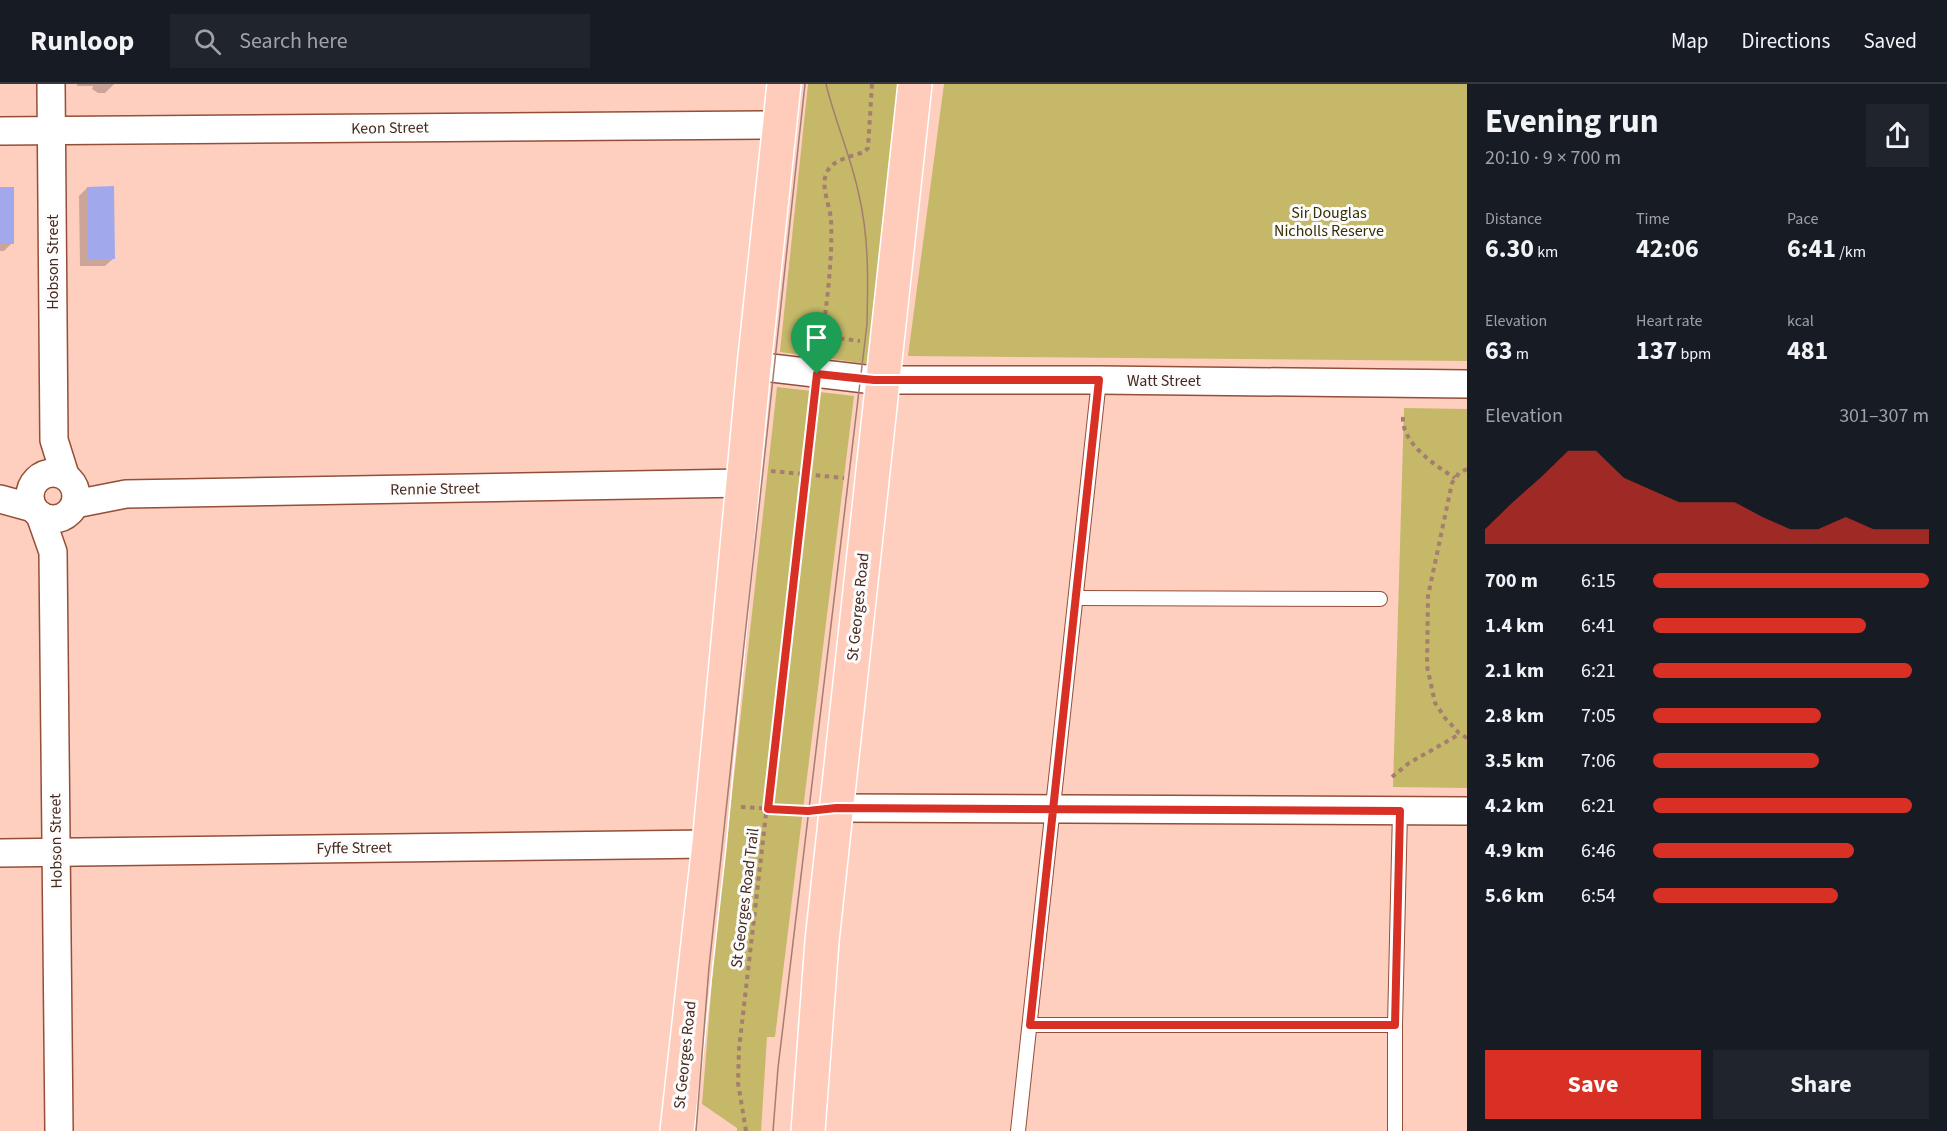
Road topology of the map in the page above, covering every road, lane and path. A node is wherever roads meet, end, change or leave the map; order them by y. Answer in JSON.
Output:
{"nodes":[{"id":1,"x":51,"y":84,"type":"edge"},
{"id":2,"x":784,"y":84,"type":"edge"},
{"id":3,"x":872,"y":84,"type":"edge"},
{"id":4,"x":915,"y":84,"type":"edge"},
{"id":5,"x":779,"y":124,"type":"junction"},
{"id":6,"x":0,"y":131,"type":"edge"},
{"id":7,"x":52,"y":131,"type":"junction"},
{"id":8,"x":822,"y":336,"type":"junction"},
{"id":9,"x":887,"y":344,"type":"junction"},
{"id":10,"x":754,"y":366,"type":"junction"},
{"id":11,"x":817,"y":374,"type":"junction"},
{"id":12,"x":882,"y":380,"type":"junction"},
{"id":13,"x":1099,"y":380,"type":"junction"},
{"id":14,"x":1467,"y":384,"type":"edge"},
{"id":15,"x":1403,"y":417,"type":"dead end"},
{"id":16,"x":1467,"y":469,"type":"edge"},
{"id":17,"x":804,"y":473,"type":"junction"},
{"id":18,"x":744,"y":474,"type":"junction"},
{"id":19,"x":1455,"y":478,"type":"junction"},
{"id":20,"x":871,"y":481,"type":"junction"},
{"id":21,"x":0,"y":491,"type":"edge"},
{"id":22,"x":53,"y":495,"type":"junction"},
{"id":23,"x":0,"y":499,"type":"edge"},
{"id":24,"x":1076,"y":598,"type":"junction"},
{"id":25,"x":1380,"y":599,"type":"dead end"},
{"id":26,"x":1461,"y":734,"type":"junction"},
{"id":27,"x":1467,"y":738,"type":"edge"},
{"id":28,"x":1392,"y":777,"type":"dead end"},
{"id":29,"x":712,"y":808,"type":"junction"},
{"id":30,"x":836,"y":808,"type":"junction"},
{"id":31,"x":768,"y":809,"type":"junction"},
{"id":32,"x":1052,"y":810,"type":"junction"},
{"id":33,"x":1400,"y":811,"type":"junction"},
{"id":34,"x":1467,"y":811,"type":"edge"},
{"id":35,"x":709,"y":844,"type":"junction"},
{"id":36,"x":57,"y":852,"type":"junction"},
{"id":37,"x":0,"y":853,"type":"edge"},
{"id":38,"x":1030,"y":1025,"type":"junction"},
{"id":39,"x":1395,"y":1025,"type":"junction"},
{"id":40,"x":59,"y":1131,"type":"edge"},
{"id":41,"x":676,"y":1131,"type":"edge"},
{"id":42,"x":746,"y":1131,"type":"edge"},
{"id":43,"x":808,"y":1131,"type":"edge"},
{"id":44,"x":1018,"y":1131,"type":"edge"},
{"id":45,"x":1395,"y":1131,"type":"edge"}],
"edges":[{"from":1,"to":7,"type":"street","name":"Hobson Street"},
{"from":2,"to":5,"type":"highway","name":"St Georges Road"},
{"from":3,"to":8,"type":"path","name":"St Georges Road Trail"},
{"from":4,"to":9,"type":"highway","name":"St Georges Road"},
{"from":5,"to":7,"type":"street","name":"Keon Street"},
{"from":5,"to":10,"type":"highway","name":"St Georges Road"},
{"from":6,"to":7,"type":"street","name":"Keon Street"},
{"from":7,"to":22,"type":"street","name":"Hobson Street"},
{"from":8,"to":9,"type":"path"},
{"from":8,"to":11,"type":"path","name":"St Georges Road Trail"},
{"from":9,"to":12,"type":"highway","name":"St Georges Road"},
{"from":10,"to":11,"type":"street","name":"Watt Street"},
{"from":10,"to":18,"type":"highway","name":"St Georges Road"},
{"from":11,"to":12,"type":"street","name":"Watt Street"},
{"from":11,"to":17,"type":"path","name":"St Georges Road Trail"},
{"from":12,"to":13,"type":"street","name":"Watt Street"},
{"from":12,"to":20,"type":"highway","name":"St Georges Road"},
{"from":13,"to":14,"type":"street","name":"Watt Street"},
{"from":13,"to":24,"type":"lane"},
{"from":15,"to":19,"type":"path"},
{"from":16,"to":19,"type":"path"},
{"from":17,"to":18,"type":"path"},
{"from":17,"to":20,"type":"path"},
{"from":17,"to":31,"type":"path","name":"St Georges Road Trail"},
{"from":18,"to":22,"type":"street","name":"Rennie Street"},
{"from":18,"to":29,"type":"highway","name":"St Georges Road"},
{"from":19,"to":26,"type":"path"},
{"from":20,"to":30,"type":"highway","name":"St Georges Road"},
{"from":21,"to":22,"type":"street","name":"Rennie Street"},
{"from":22,"to":23,"type":"street","name":"Rennie Street"},
{"from":22,"to":36,"type":"street","name":"Hobson Street"},
{"from":24,"to":25,"type":"lane"},
{"from":24,"to":32,"type":"lane"},
{"from":26,"to":27,"type":"path"},
{"from":26,"to":28,"type":"path"},
{"from":29,"to":31,"type":"path"},
{"from":29,"to":35,"type":"highway","name":"St Georges Road"},
{"from":30,"to":31,"type":"path"},
{"from":30,"to":32,"type":"street"},
{"from":30,"to":43,"type":"highway","name":"St Georges Road"},
{"from":31,"to":42,"type":"path","name":"St Georges Road Trail"},
{"from":32,"to":33,"type":"street"},
{"from":32,"to":38,"type":"lane"},
{"from":33,"to":34,"type":"street"},
{"from":33,"to":39,"type":"lane"},
{"from":35,"to":36,"type":"street","name":"Fyffe Street"},
{"from":35,"to":41,"type":"highway","name":"St Georges Road"},
{"from":36,"to":37,"type":"street","name":"Fyffe Street"},
{"from":36,"to":40,"type":"street","name":"Hobson Street"},
{"from":38,"to":39,"type":"lane"},
{"from":38,"to":44,"type":"lane"},
{"from":39,"to":45,"type":"lane"}]}
